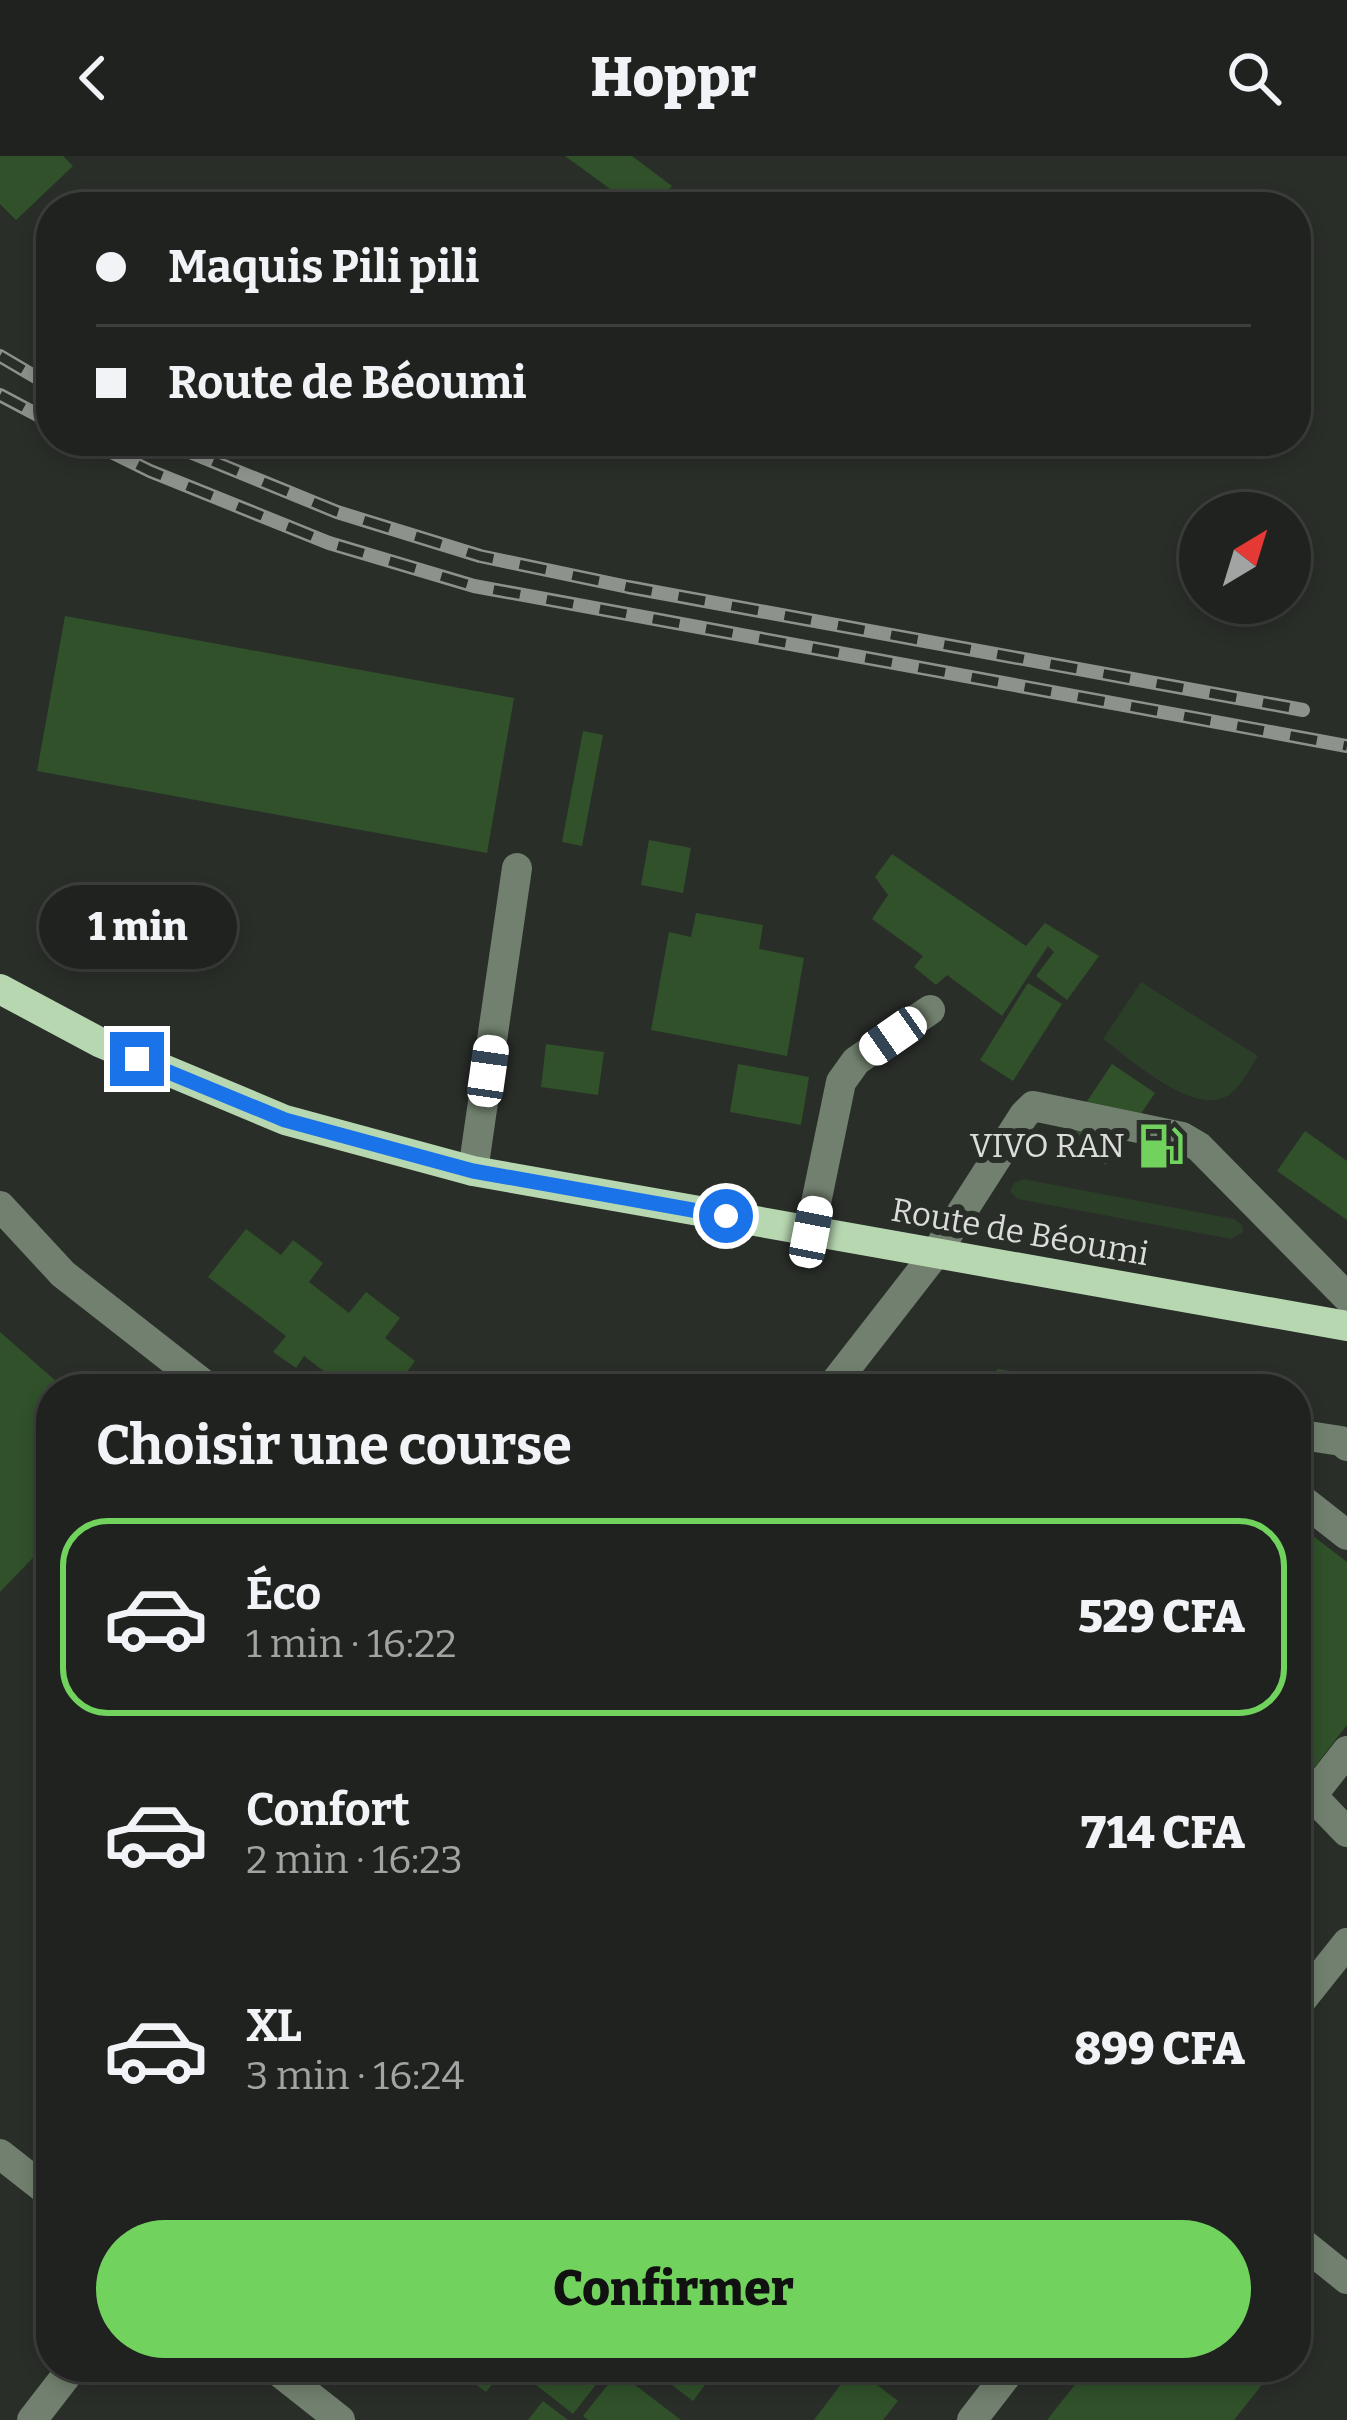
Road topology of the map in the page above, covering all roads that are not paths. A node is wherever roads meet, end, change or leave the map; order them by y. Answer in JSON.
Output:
{"nodes":[{"id":1,"x":517,"y":868,"type":"dead end"},
{"id":2,"x":0,"y":989,"type":"edge"},
{"id":3,"x":930,"y":1010,"type":"dead end"},
{"id":4,"x":473,"y":1171,"type":"junction"},
{"id":5,"x":0,"y":1206,"type":"edge"},
{"id":6,"x":811,"y":1232,"type":"junction"},
{"id":7,"x":934,"y":1254,"type":"junction"},
{"id":8,"x":1347,"y":1297,"type":"edge"},
{"id":9,"x":1332,"y":1323,"type":"edge"},
{"id":10,"x":1347,"y":1343,"type":"edge"},
{"id":11,"x":191,"y":1374,"type":"edge"},
{"id":12,"x":842,"y":1374,"type":"edge"},
{"id":13,"x":1311,"y":1436,"type":"edge"},
{"id":14,"x":1347,"y":1446,"type":"edge"},
{"id":15,"x":1311,"y":1507,"type":"edge"},
{"id":16,"x":1347,"y":1535,"type":"edge"},
{"id":17,"x":1347,"y":1751,"type":"edge"},
{"id":18,"x":1347,"y":1832,"type":"edge"},
{"id":19,"x":1347,"y":1942,"type":"edge"},
{"id":20,"x":1311,"y":1967,"type":"edge"},
{"id":21,"x":1322,"y":1975,"type":"junction"},
{"id":22,"x":1311,"y":1989,"type":"edge"},
{"id":23,"x":0,"y":2154,"type":"edge"},
{"id":24,"x":36,"y":2182,"type":"edge"},
{"id":25,"x":1311,"y":2250,"type":"edge"},
{"id":26,"x":1347,"y":2279,"type":"edge"},
{"id":27,"x":61,"y":2382,"type":"edge"},
{"id":28,"x":292,"y":2382,"type":"edge"},
{"id":29,"x":1001,"y":2382,"type":"edge"},
{"id":30,"x":32,"y":2420,"type":"edge"},
{"id":31,"x":340,"y":2420,"type":"edge"},
{"id":32,"x":972,"y":2420,"type":"edge"}],
"edges":[{"from":1,"to":4,"type":"street"},
{"from":2,"to":4,"type":"main road","name":"Route de Béoumi"},
{"from":3,"to":6,"type":"street"},
{"from":4,"to":6,"type":"main road","name":"Route de Béoumi"},
{"from":5,"to":11,"type":"street"},
{"from":6,"to":7,"type":"main road","name":"Route de Béoumi"},
{"from":7,"to":8,"type":"street"},
{"from":7,"to":9,"type":"main road","name":"Route de Béoumi"},
{"from":7,"to":12,"type":"street"},
{"from":9,"to":10,"type":"street"},
{"from":13,"to":14,"type":"street"},
{"from":15,"to":16,"type":"street"},
{"from":17,"to":18,"type":"street"},
{"from":19,"to":21,"type":"street"},
{"from":20,"to":21,"type":"street"},
{"from":21,"to":22,"type":"street"},
{"from":23,"to":24,"type":"street"},
{"from":25,"to":26,"type":"street"},
{"from":27,"to":30,"type":"street"},
{"from":28,"to":31,"type":"street"},
{"from":29,"to":32,"type":"street"}]}
